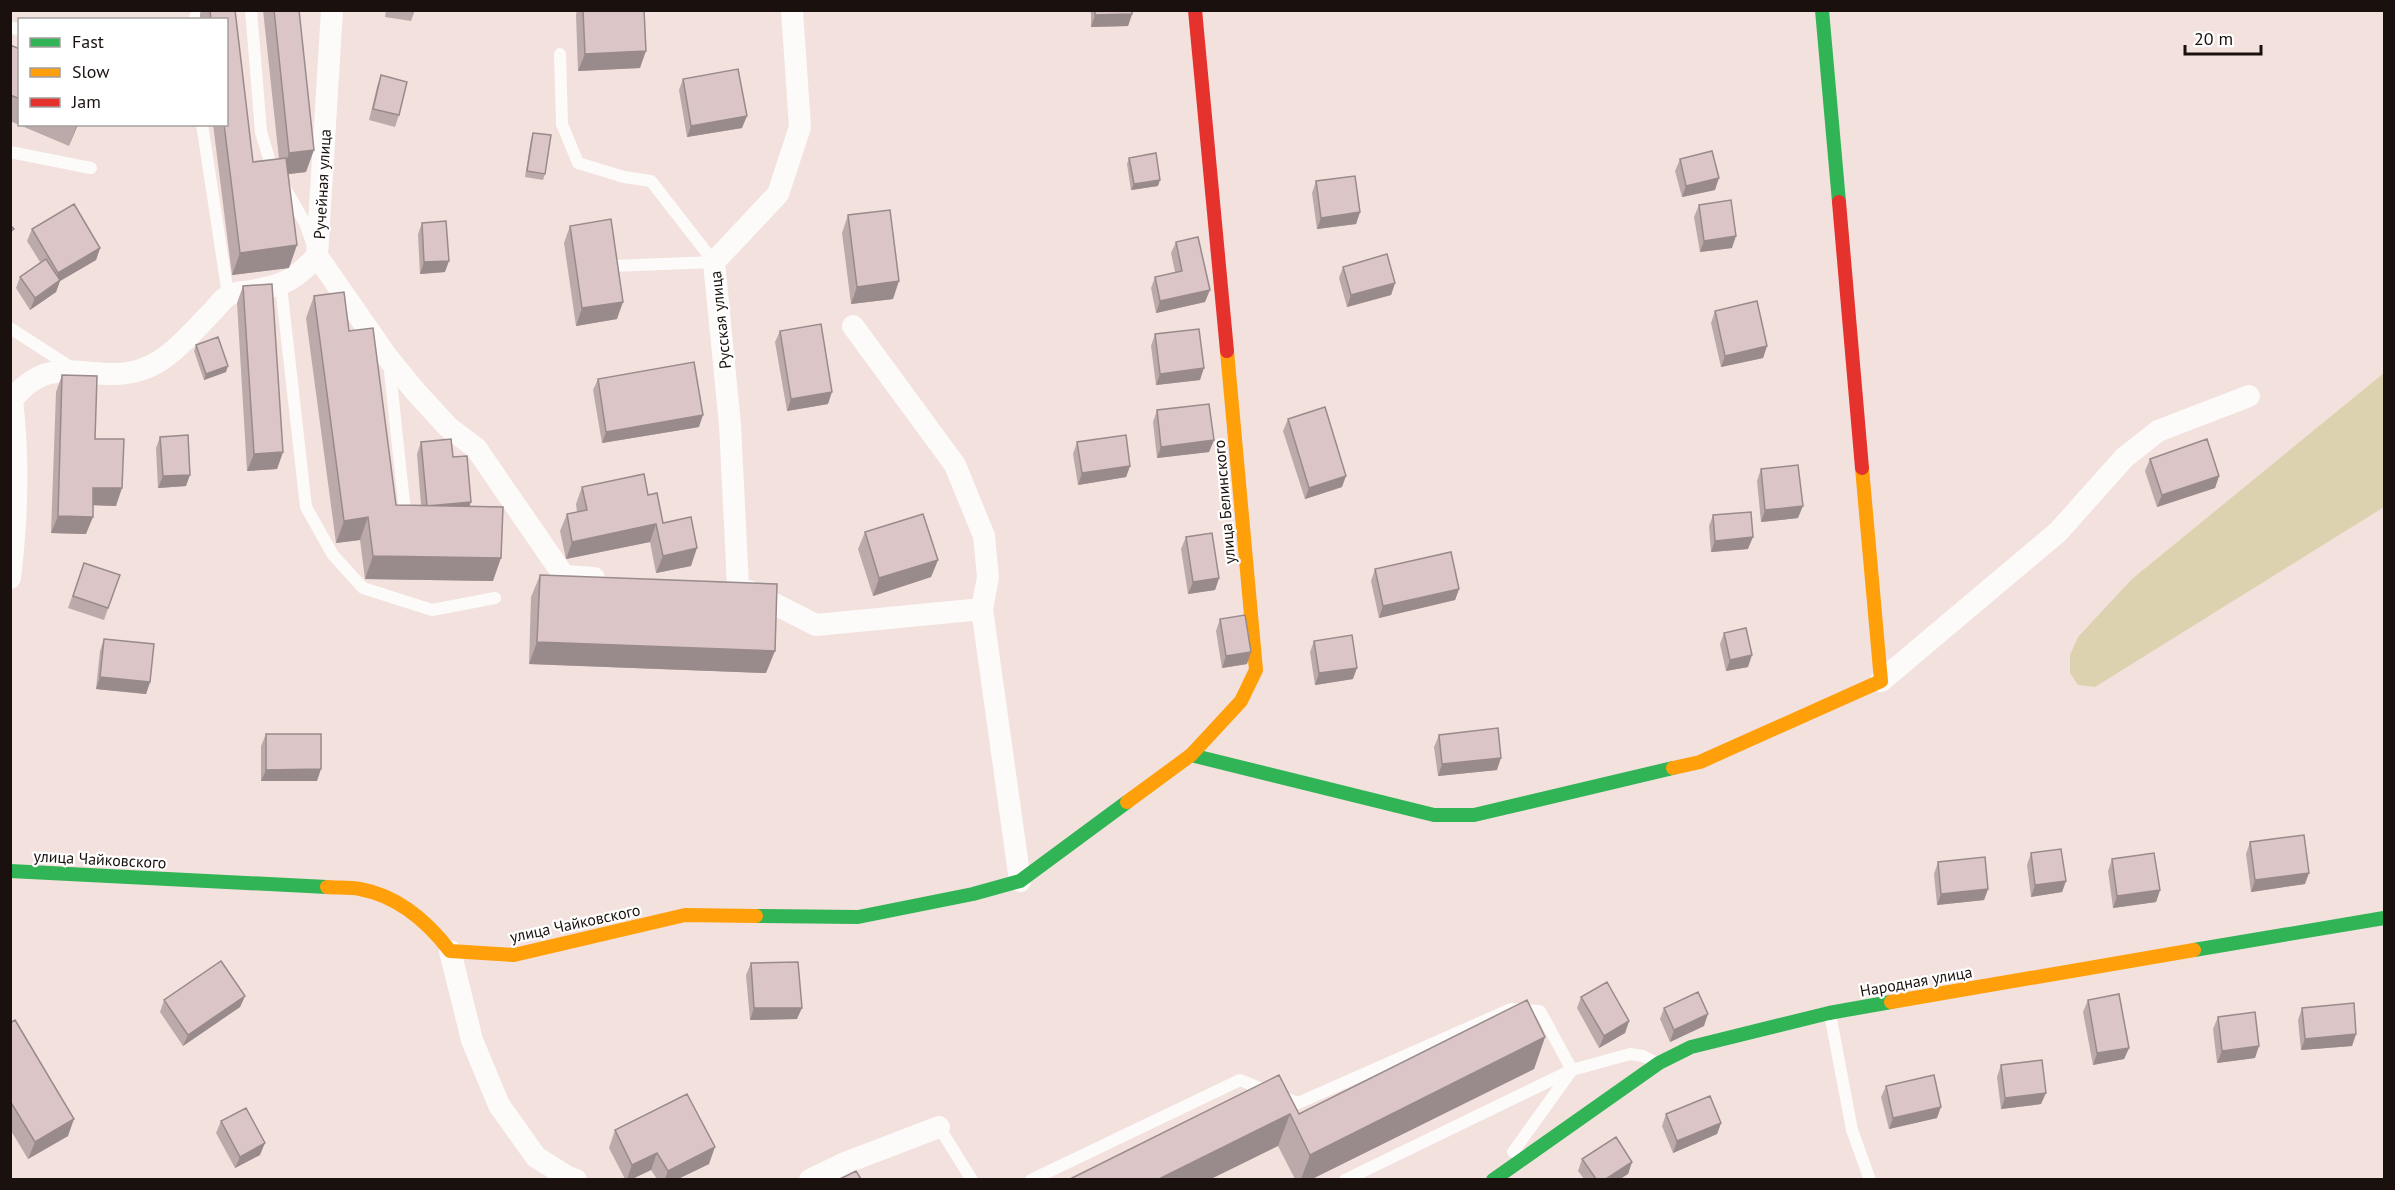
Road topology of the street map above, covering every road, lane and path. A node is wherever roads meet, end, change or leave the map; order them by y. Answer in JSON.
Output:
{"nodes":[{"id":1,"x":251,"y":10,"type":"edge"},
{"id":2,"x":332,"y":10,"type":"edge"},
{"id":3,"x":792,"y":10,"type":"edge"},
{"id":4,"x":1195,"y":10,"type":"edge"},
{"id":5,"x":1822,"y":10,"type":"edge"},
{"id":6,"x":560,"y":54,"type":"dead end"},
{"id":7,"x":202,"y":126,"type":"edge"},
{"id":8,"x":10,"y":152,"type":"edge"},
{"id":9,"x":91,"y":168,"type":"dead end"},
{"id":10,"x":317,"y":256,"type":"junction"},
{"id":11,"x":714,"y":262,"type":"junction"},
{"id":12,"x":612,"y":266,"type":"edge"},
{"id":13,"x":280,"y":285,"type":"junction"},
{"id":14,"x":228,"y":295,"type":"junction"},
{"id":15,"x":853,"y":326,"type":"dead end"},
{"id":16,"x":10,"y":328,"type":"edge"},
{"id":17,"x":388,"y":358,"type":"junction"},
{"id":18,"x":78,"y":372,"type":"junction"},
{"id":19,"x":2249,"y":396,"type":"dead end"},
{"id":20,"x":11,"y":398,"type":"edge"},
{"id":21,"x":427,"y":522,"type":"edge"},
{"id":22,"x":10,"y":578,"type":"edge"},
{"id":23,"x":610,"y":579,"type":"edge"},
{"id":24,"x":715,"y":585,"type":"edge"},
{"id":25,"x":738,"y":586,"type":"junction"},
{"id":26,"x":495,"y":598,"type":"dead end"},
{"id":27,"x":982,"y":609,"type":"junction"},
{"id":28,"x":1881,"y":681,"type":"junction"},
{"id":29,"x":1191,"y":755,"type":"junction"},
{"id":30,"x":10,"y":871,"type":"edge"},
{"id":31,"x":1020,"y":881,"type":"junction"},
{"id":32,"x":2385,"y":918,"type":"edge"},
{"id":33,"x":450,"y":951,"type":"junction"},
{"id":34,"x":1829,"y":1013,"type":"junction"},
{"id":35,"x":1659,"y":1063,"type":"junction"},
{"id":36,"x":1572,"y":1070,"type":"junction"},
{"id":37,"x":939,"y":1127,"type":"joint"},
{"id":38,"x":576,"y":1179,"type":"edge"},
{"id":39,"x":810,"y":1179,"type":"edge"},
{"id":40,"x":972,"y":1179,"type":"edge"},
{"id":41,"x":1031,"y":1179,"type":"edge"},
{"id":42,"x":1345,"y":1179,"type":"edge"},
{"id":43,"x":1493,"y":1179,"type":"edge"},
{"id":44,"x":1870,"y":1179,"type":"edge"}],
"edges":[{"from":1,"to":10,"type":"lane"},
{"from":2,"to":10,"type":"street","name":"Ручейная улица"},
{"from":3,"to":11,"type":"street","name":"Русская улица"},
{"from":4,"to":29,"type":"street","name":"улица Белинского"},
{"from":5,"to":28,"type":"street"},
{"from":6,"to":11,"type":"lane"},
{"from":7,"to":14,"type":"lane"},
{"from":8,"to":9,"type":"lane"},
{"from":10,"to":13,"type":"street","name":"Ручейная улица"},
{"from":10,"to":17,"type":"street"},
{"from":11,"to":12,"type":"lane"},
{"from":11,"to":25,"type":"street","name":"Русская улица"},
{"from":13,"to":14,"type":"street","name":"Ручейная улица"},
{"from":13,"to":26,"type":"lane"},
{"from":14,"to":18,"type":"street"},
{"from":15,"to":27,"type":"street"},
{"from":16,"to":18,"type":"lane"},
{"from":17,"to":21,"type":"lane"},
{"from":17,"to":23,"type":"street"},
{"from":18,"to":20,"type":"street"},
{"from":19,"to":28,"type":"street"},
{"from":20,"to":22,"type":"street"},
{"from":24,"to":25,"type":"street"},
{"from":25,"to":27,"type":"street"},
{"from":27,"to":31,"type":"street"},
{"from":28,"to":29,"type":"street"},
{"from":29,"to":31,"type":"street","name":"улица Белинского"},
{"from":30,"to":33,"type":"street","name":"улица Чайковского"},
{"from":31,"to":33,"type":"street","name":"улица Чайковского"},
{"from":32,"to":34,"type":"street","name":"Народная улица"},
{"from":33,"to":38,"type":"street"},
{"from":34,"to":35,"type":"street","name":"Народная улица"},
{"from":34,"to":44,"type":"lane"},
{"from":35,"to":36,"type":"lane"},
{"from":35,"to":43,"type":"street","name":"Народная улица"},
{"from":36,"to":41,"type":"lane"},
{"from":36,"to":42,"type":"lane"},
{"from":36,"to":43,"type":"lane"},
{"from":37,"to":39,"type":"street"},
{"from":37,"to":40,"type":"lane"}]}
